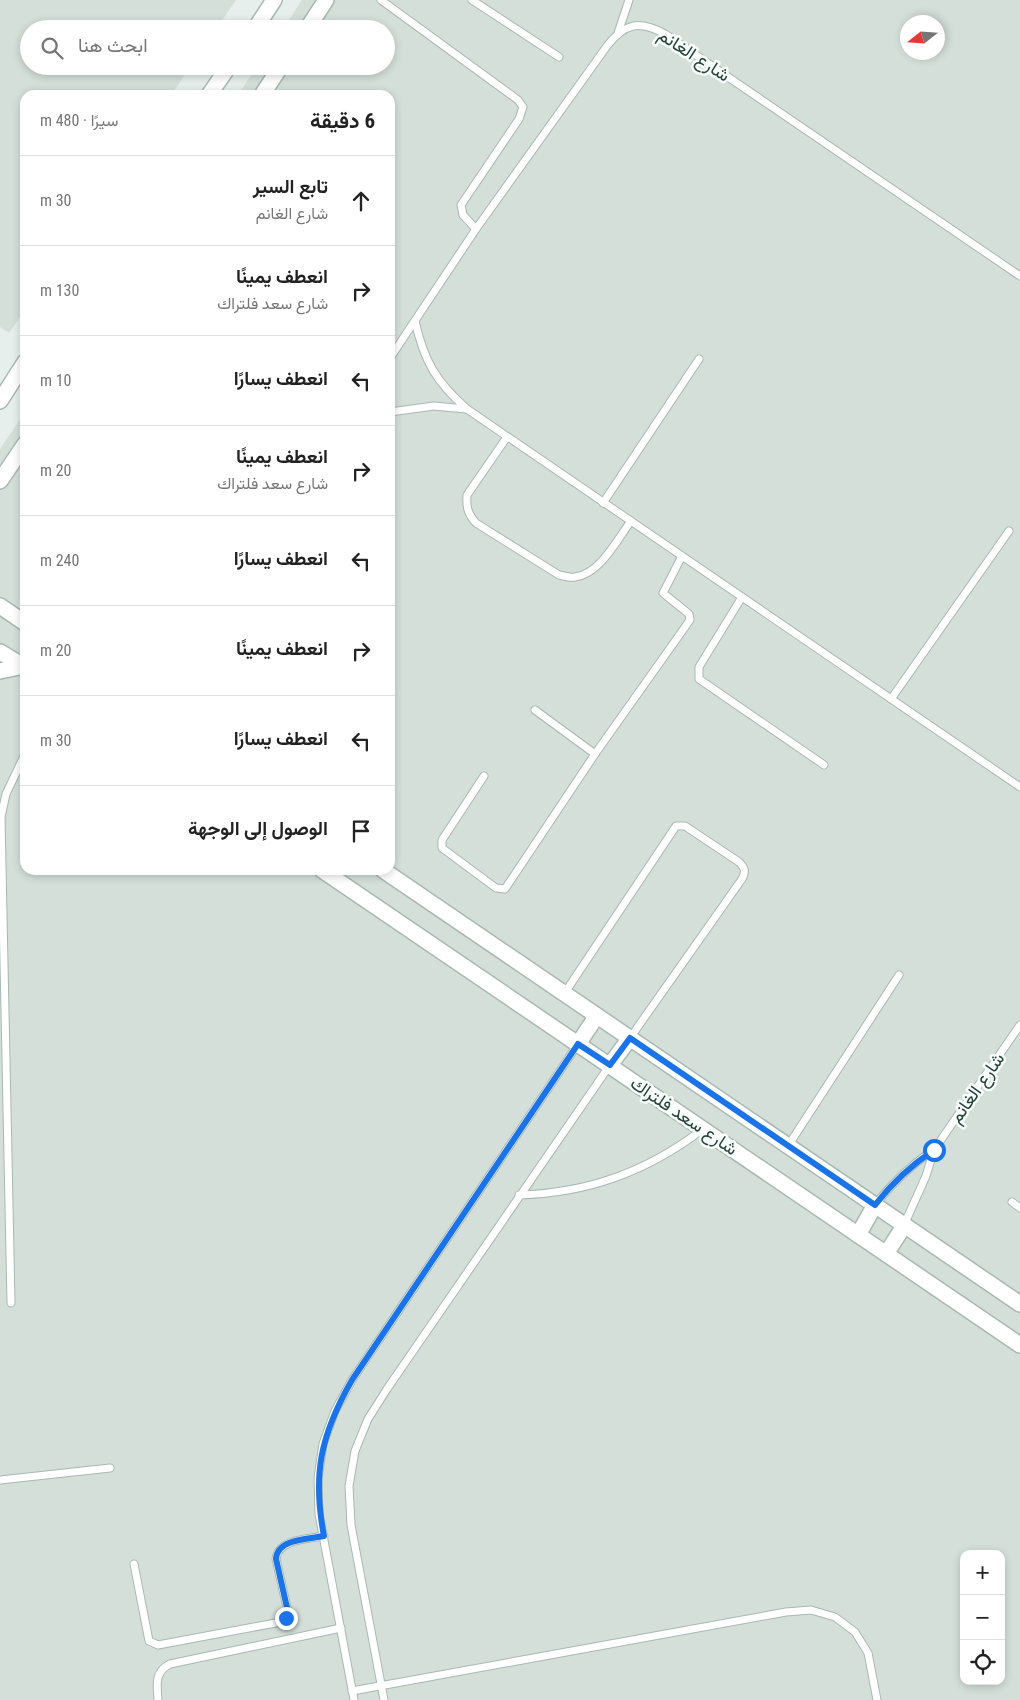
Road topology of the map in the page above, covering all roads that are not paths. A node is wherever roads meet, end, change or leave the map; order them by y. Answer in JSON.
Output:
{"nodes":[{"id":1,"x":274,"y":0,"type":"edge"},
{"id":2,"x":326,"y":0,"type":"edge"},
{"id":3,"x":380,"y":0,"type":"edge"},
{"id":4,"x":472,"y":0,"type":"edge"},
{"id":5,"x":629,"y":0,"type":"edge"},
{"id":6,"x":261,"y":20,"type":"edge"},
{"id":7,"x":313,"y":20,"type":"edge"},
{"id":8,"x":618,"y":32,"type":"junction"},
{"id":9,"x":558,"y":57,"type":"dead end"},
{"id":10,"x":223,"y":75,"type":"edge"},
{"id":11,"x":275,"y":75,"type":"edge"},
{"id":12,"x":212,"y":90,"type":"edge"},
{"id":13,"x":265,"y":90,"type":"edge"},
{"id":14,"x":476,"y":230,"type":"junction"},
{"id":15,"x":1020,"y":276,"type":"edge"},
{"id":16,"x":415,"y":321,"type":"junction"},
{"id":17,"x":395,"y":351,"type":"edge"},
{"id":18,"x":699,"y":359,"type":"dead end"},
{"id":19,"x":20,"y":370,"type":"edge"},
{"id":20,"x":0,"y":401,"type":"edge"},
{"id":21,"x":467,"y":410,"type":"junction"},
{"id":22,"x":395,"y":411,"type":"edge"},
{"id":23,"x":507,"y":437,"type":"junction"},
{"id":24,"x":20,"y":451,"type":"edge"},
{"id":25,"x":0,"y":481,"type":"edge"},
{"id":26,"x":603,"y":503,"type":"junction"},
{"id":27,"x":631,"y":522,"type":"junction"},
{"id":28,"x":1009,"y":531,"type":"dead end"},
{"id":29,"x":682,"y":556,"type":"junction"},
{"id":30,"x":742,"y":597,"type":"junction"},
{"id":31,"x":2,"y":604,"type":"edge"},
{"id":32,"x":20,"y":619,"type":"edge"},
{"id":33,"x":0,"y":652,"type":"edge"},
{"id":34,"x":20,"y":664,"type":"edge"},
{"id":35,"x":20,"y":668,"type":"edge"},
{"id":36,"x":0,"y":671,"type":"edge"},
{"id":37,"x":891,"y":699,"type":"junction"},
{"id":38,"x":534,"y":710,"type":"dead end"},
{"id":39,"x":596,"y":754,"type":"junction"},
{"id":40,"x":20,"y":765,"type":"edge"},
{"id":41,"x":824,"y":766,"type":"dead end"},
{"id":42,"x":484,"y":776,"type":"dead end"},
{"id":43,"x":1020,"y":786,"type":"edge"},
{"id":44,"x":329,"y":875,"type":"edge"},
{"id":45,"x":390,"y":875,"type":"edge"},
{"id":46,"x":900,"y":975,"type":"dead end"},
{"id":47,"x":564,"y":994,"type":"junction"},
{"id":48,"x":596,"y":1017,"type":"junction"},
{"id":49,"x":1020,"y":1025,"type":"edge"},
{"id":50,"x":630,"y":1038,"type":"junction"},
{"id":51,"x":578,"y":1044,"type":"junction"},
{"id":52,"x":610,"y":1065,"type":"junction"},
{"id":53,"x":703,"y":1129,"type":"junction"},
{"id":54,"x":788,"y":1146,"type":"junction"},
{"id":55,"x":934,"y":1150,"type":"junction"},
{"id":56,"x":519,"y":1195,"type":"junction"},
{"id":57,"x":1012,"y":1202,"type":"dead end"},
{"id":58,"x":875,"y":1205,"type":"junction"},
{"id":59,"x":1020,"y":1208,"type":"edge"},
{"id":60,"x":904,"y":1226,"type":"junction"},
{"id":61,"x":858,"y":1235,"type":"junction"},
{"id":62,"x":886,"y":1254,"type":"junction"},
{"id":63,"x":11,"y":1303,"type":"dead end"},
{"id":64,"x":1020,"y":1304,"type":"edge"},
{"id":65,"x":1020,"y":1345,"type":"edge"},
{"id":66,"x":110,"y":1468,"type":"dead end"},
{"id":67,"x":0,"y":1480,"type":"edge"},
{"id":68,"x":324,"y":1536,"type":"junction"},
{"id":69,"x":134,"y":1564,"type":"dead end"},
{"id":70,"x":341,"y":1628,"type":"junction"},
{"id":71,"x":382,"y":1686,"type":"junction"},
{"id":72,"x":352,"y":1691,"type":"junction"},
{"id":73,"x":158,"y":1700,"type":"edge"},
{"id":74,"x":354,"y":1700,"type":"edge"},
{"id":75,"x":384,"y":1700,"type":"edge"},
{"id":76,"x":877,"y":1700,"type":"edge"}],
"edges":[{"from":1,"to":6,"type":"street"},
{"from":2,"to":7,"type":"street"},
{"from":3,"to":14,"type":"lane"},
{"from":4,"to":9,"type":"lane"},
{"from":5,"to":8,"type":"lane"},
{"from":8,"to":14,"type":"lane"},
{"from":8,"to":15,"type":"lane","name":"شارع الغانم"},
{"from":10,"to":12,"type":"street"},
{"from":11,"to":13,"type":"street"},
{"from":14,"to":16,"type":"lane"},
{"from":16,"to":17,"type":"lane"},
{"from":16,"to":21,"type":"lane"},
{"from":18,"to":26,"type":"lane"},
{"from":19,"to":20,"type":"street"},
{"from":21,"to":22,"type":"lane"},
{"from":21,"to":23,"type":"lane"},
{"from":23,"to":26,"type":"lane"},
{"from":23,"to":27,"type":"lane"},
{"from":24,"to":25,"type":"street"},
{"from":26,"to":27,"type":"lane"},
{"from":27,"to":29,"type":"lane"},
{"from":28,"to":37,"type":"lane"},
{"from":29,"to":30,"type":"lane"},
{"from":29,"to":39,"type":"lane"},
{"from":30,"to":37,"type":"lane"},
{"from":30,"to":41,"type":"lane"},
{"from":31,"to":32,"type":"street"},
{"from":33,"to":34,"type":"street"},
{"from":35,"to":36,"type":"street"},
{"from":37,"to":43,"type":"lane"},
{"from":38,"to":39,"type":"lane"},
{"from":39,"to":42,"type":"lane"},
{"from":40,"to":63,"type":"lane"},
{"from":44,"to":51,"type":"street","name":"شارع سعد فلتراك"},
{"from":45,"to":47,"type":"street","name":"شارع سعد فلتراك"},
{"from":46,"to":54,"type":"lane"},
{"from":47,"to":48,"type":"street","name":"شارع سعد فلتراك"},
{"from":47,"to":50,"type":"lane"},
{"from":48,"to":50,"type":"street","name":"شارع سعد فلتراك"},
{"from":48,"to":51,"type":"street"},
{"from":49,"to":55,"type":"lane","name":"شارع الغانم"},
{"from":50,"to":52,"type":"street"},
{"from":50,"to":54,"type":"street","name":"شارع سعد فلتراك"},
{"from":51,"to":52,"type":"street","name":"شارع سعد فلتراك"},
{"from":51,"to":68,"type":"lane"},
{"from":52,"to":53,"type":"street","name":"شارع سعد فلتراك"},
{"from":52,"to":56,"type":"lane"},
{"from":53,"to":56,"type":"lane"},
{"from":53,"to":61,"type":"street","name":"شارع سعد فلتراك"},
{"from":54,"to":58,"type":"street","name":"شارع سعد فلتراك"},
{"from":55,"to":58,"type":"lane","name":"شارع الغانم"},
{"from":55,"to":60,"type":"lane","name":"شارع الغانم"},
{"from":56,"to":71,"type":"lane"},
{"from":57,"to":59,"type":"lane"},
{"from":58,"to":60,"type":"street","name":"شارع سعد فلتراك"},
{"from":58,"to":61,"type":"street"},
{"from":60,"to":62,"type":"street"},
{"from":60,"to":64,"type":"street","name":"شارع سعد فلتراك"},
{"from":61,"to":62,"type":"street","name":"شارع سعد فلتراك"},
{"from":62,"to":65,"type":"street","name":"شارع سعد فلتراك"},
{"from":66,"to":67,"type":"lane"},
{"from":68,"to":69,"type":"lane"},
{"from":68,"to":70,"type":"lane"},
{"from":70,"to":72,"type":"lane"},
{"from":70,"to":73,"type":"lane"},
{"from":71,"to":72,"type":"lane"},
{"from":71,"to":75,"type":"lane"},
{"from":71,"to":76,"type":"lane"},
{"from":72,"to":74,"type":"lane"}]}
